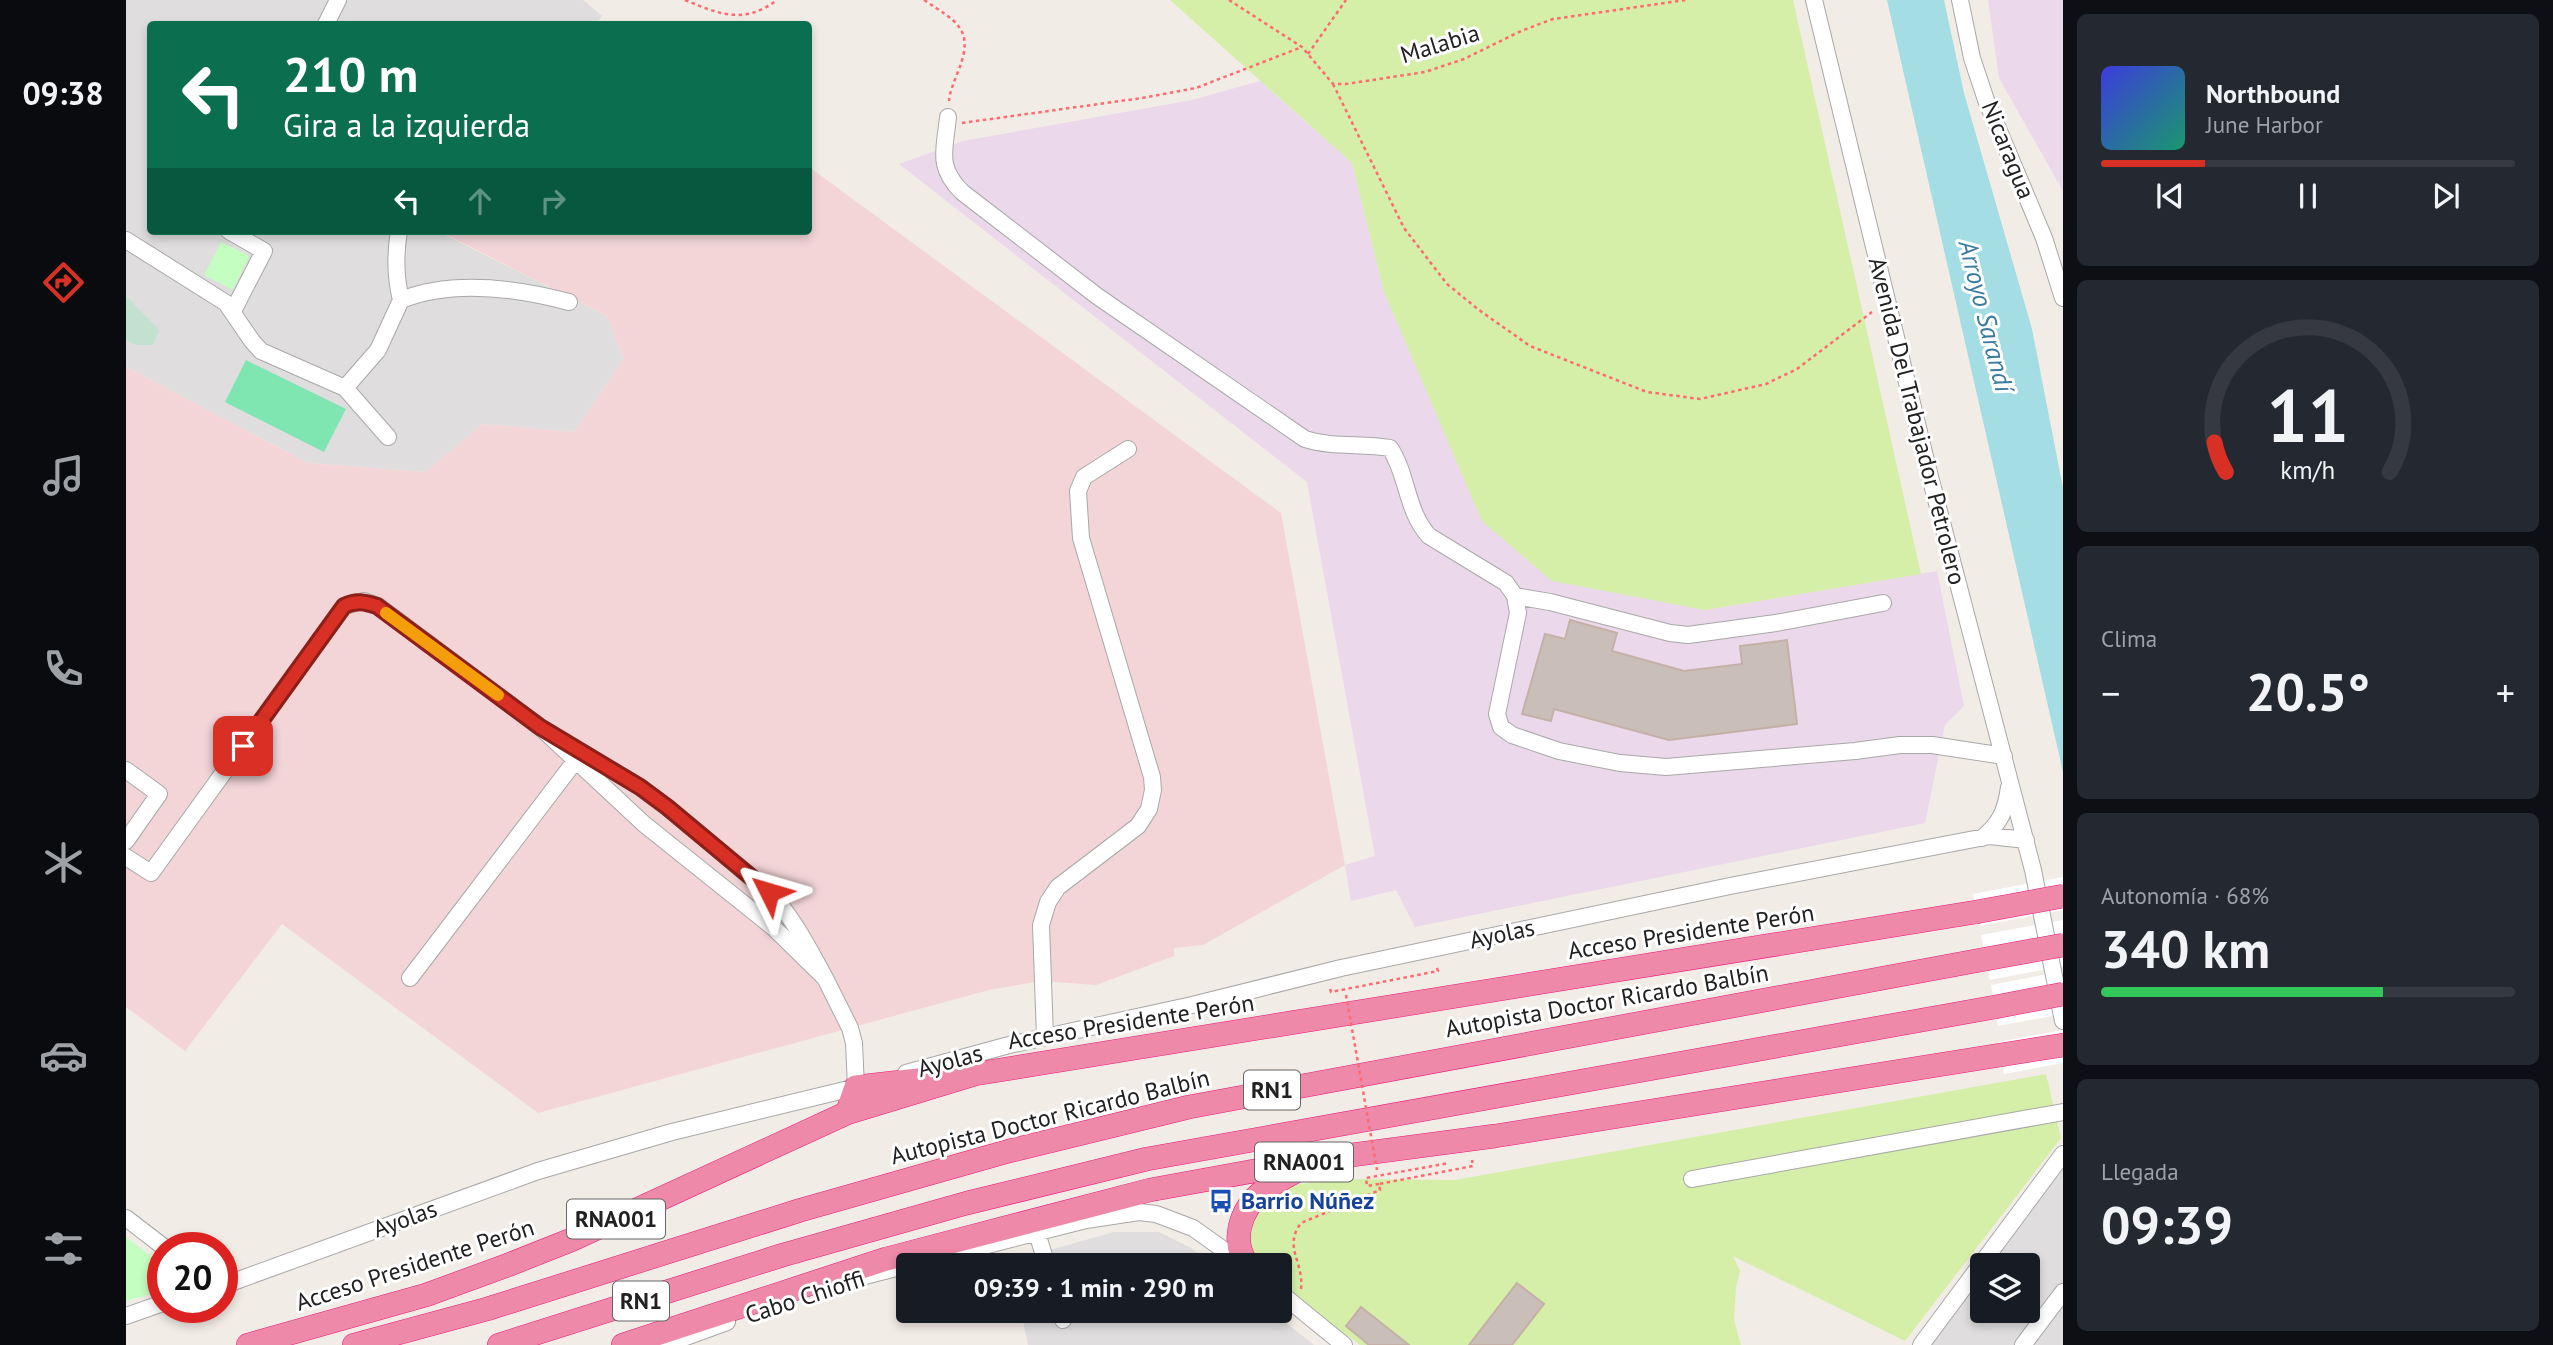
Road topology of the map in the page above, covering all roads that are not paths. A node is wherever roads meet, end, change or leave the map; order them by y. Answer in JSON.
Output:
{"nodes":[{"id":1,"x":338,"y":0,"type":"edge"},
{"id":2,"x":1814,"y":0,"type":"edge"},
{"id":3,"x":1960,"y":0,"type":"edge"},
{"id":4,"x":328,"y":21,"type":"edge"},
{"id":5,"x":948,"y":117,"type":"road end"},
{"id":6,"x":236,"y":235,"type":"edge"},
{"id":7,"x":398,"y":235,"type":"edge"},
{"id":8,"x":126,"y":240,"type":"edge"},
{"id":9,"x":2063,"y":298,"type":"edge"},
{"id":10,"x":401,"y":300,"type":"junction"},
{"id":11,"x":569,"y":302,"type":"dead end"},
{"id":12,"x":233,"y":310,"type":"junction"},
{"id":13,"x":345,"y":388,"type":"junction"},
{"id":14,"x":388,"y":438,"type":"dead end"},
{"id":15,"x":1128,"y":449,"type":"dead end"},
{"id":16,"x":1516,"y":596,"type":"junction"},
{"id":17,"x":1883,"y":603,"type":"dead end"},
{"id":18,"x":579,"y":756,"type":"junction"},
{"id":19,"x":2004,"y":756,"type":"junction"},
{"id":20,"x":126,"y":770,"type":"edge"},
{"id":21,"x":2010,"y":780,"type":"junction"},
{"id":22,"x":1982,"y":838,"type":"junction"},
{"id":23,"x":2026,"y":840,"type":"junction"},
{"id":24,"x":126,"y":841,"type":"edge"},
{"id":25,"x":126,"y":857,"type":"edge"},
{"id":26,"x":2063,"y":896,"type":"edge"},
{"id":27,"x":2063,"y":944,"type":"edge"},
{"id":28,"x":410,"y":978,"type":"dead end"},
{"id":29,"x":825,"y":978,"type":"junction"},
{"id":30,"x":2063,"y":994,"type":"edge"},
{"id":31,"x":2063,"y":1021,"type":"edge"},
{"id":32,"x":1045,"y":1037,"type":"junction"},
{"id":33,"x":2063,"y":1045,"type":"edge"},
{"id":34,"x":975,"y":1074,"type":"junction"},
{"id":35,"x":856,"y":1087,"type":"junction"},
{"id":36,"x":2063,"y":1112,"type":"edge"},
{"id":37,"x":847,"y":1113,"type":"junction"},
{"id":38,"x":2063,"y":1154,"type":"edge"},
{"id":39,"x":1314,"y":1160,"type":"junction"},
{"id":40,"x":1692,"y":1179,"type":"dead end"},
{"id":41,"x":126,"y":1218,"type":"edge"},
{"id":42,"x":1037,"y":1233,"type":"junction"},
{"id":43,"x":147,"y":1234,"type":"edge"},
{"id":44,"x":957,"y":1253,"type":"edge"},
{"id":45,"x":1043,"y":1253,"type":"edge"},
{"id":46,"x":1229,"y":1253,"type":"edge"},
{"id":47,"x":1239,"y":1253,"type":"edge"},
{"id":48,"x":896,"y":1268,"type":"edge"},
{"id":49,"x":238,"y":1280,"type":"edge"},
{"id":50,"x":2063,"y":1292,"type":"edge"},
{"id":51,"x":1292,"y":1302,"type":"edge"},
{"id":52,"x":147,"y":1309,"type":"edge"},
{"id":53,"x":126,"y":1316,"type":"edge"},
{"id":54,"x":248,"y":1345,"type":"edge"},
{"id":55,"x":354,"y":1345,"type":"edge"},
{"id":56,"x":499,"y":1345,"type":"edge"},
{"id":57,"x":624,"y":1345,"type":"edge"},
{"id":58,"x":664,"y":1345,"type":"edge"},
{"id":59,"x":1344,"y":1345,"type":"edge"},
{"id":60,"x":1921,"y":1345,"type":"edge"},
{"id":61,"x":2023,"y":1345,"type":"edge"}],
"edges":[{"from":1,"to":4,"type":"street"},
{"from":2,"to":19,"type":"street","name":"Avenida Del Trabajador Petrolero"},
{"from":3,"to":9,"type":"street","name":"Nicaragua"},
{"from":5,"to":16,"type":"street"},
{"from":6,"to":12,"type":"street"},
{"from":7,"to":10,"type":"street"},
{"from":8,"to":12,"type":"street"},
{"from":10,"to":11,"type":"street"},
{"from":10,"to":13,"type":"street"},
{"from":12,"to":13,"type":"street"},
{"from":13,"to":14,"type":"street"},
{"from":15,"to":32,"type":"street"},
{"from":16,"to":17,"type":"street"},
{"from":16,"to":19,"type":"street"},
{"from":18,"to":25,"type":"street"},
{"from":18,"to":28,"type":"street"},
{"from":18,"to":29,"type":"street"},
{"from":18,"to":29,"type":"street"},
{"from":19,"to":21,"type":"street","name":"Avenida Del Trabajador Petrolero"},
{"from":20,"to":24,"type":"street"},
{"from":21,"to":22,"type":"street"},
{"from":21,"to":23,"type":"street","name":"Avenida Del Trabajador Petrolero"},
{"from":22,"to":23,"type":"street","name":"Ayolas"},
{"from":22,"to":32,"type":"street","name":"Ayolas"},
{"from":23,"to":31,"type":"street","name":"Avenida Del Trabajador Petrolero"},
{"from":26,"to":34,"type":"highway","name":"Acceso Presidente Perón","number":"RNA001","bridge":true},
{"from":27,"to":55,"type":"highway","name":"Autopista Doctor Ricardo Balbín","number":"RN1","bridge":true},
{"from":29,"to":35,"type":"street"},
{"from":30,"to":56,"type":"highway","number":"RN1","bridge":true},
{"from":32,"to":35,"type":"street","name":"Ayolas"},
{"from":33,"to":39,"type":"highway","number":"RNA001"},
{"from":34,"to":35,"type":"highway"},
{"from":34,"to":37,"type":"highway","name":"Acceso Presidente Perón","number":"RNA001"},
{"from":35,"to":37,"type":"highway"},
{"from":35,"to":49,"type":"street","name":"Ayolas"},
{"from":36,"to":40,"type":"street"},
{"from":37,"to":54,"type":"highway","name":"Acceso Presidente Perón","number":"RNA001"},
{"from":38,"to":60,"type":"street"},
{"from":39,"to":47,"type":"highway"},
{"from":39,"to":57,"type":"highway","number":"RNA001"},
{"from":41,"to":43,"type":"street"},
{"from":42,"to":44,"type":"street","name":"Cabo Chioffi"},
{"from":42,"to":45,"type":"street"},
{"from":42,"to":46,"type":"street","name":"Cabo Chioffi"},
{"from":48,"to":58,"type":"street","name":"Cabo Chioffi"},
{"from":50,"to":61,"type":"street"},
{"from":51,"to":59,"type":"street"},
{"from":52,"to":53,"type":"street"}]}
